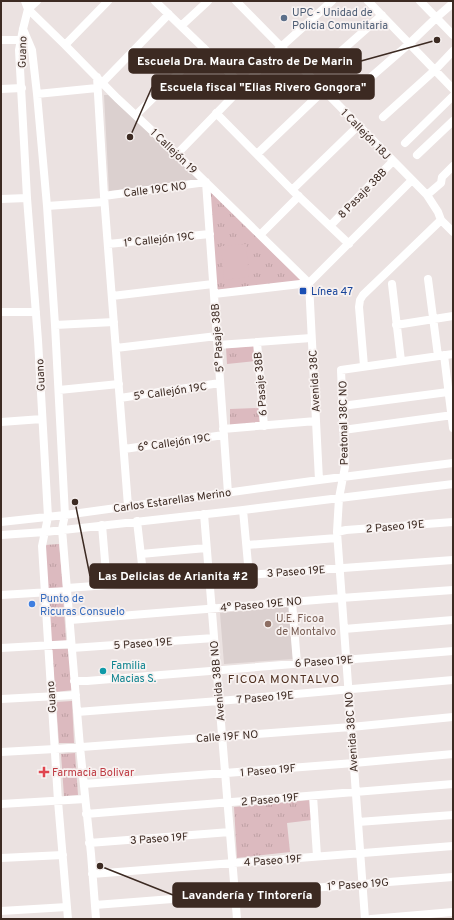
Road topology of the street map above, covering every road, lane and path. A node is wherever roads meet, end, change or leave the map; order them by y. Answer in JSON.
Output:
{"nodes":[{"id":1,"x":25,"y":1,"type":"edge"},
{"id":2,"x":37,"y":1,"type":"edge"},
{"id":3,"x":108,"y":1,"type":"edge"},
{"id":4,"x":155,"y":1,"type":"edge"},
{"id":5,"x":208,"y":1,"type":"edge"},
{"id":6,"x":236,"y":1,"type":"edge"},
{"id":7,"x":332,"y":1,"type":"edge"},
{"id":8,"x":368,"y":1,"type":"edge"},
{"id":9,"x":420,"y":1,"type":"edge"},
{"id":10,"x":453,"y":3,"type":"edge"},
{"id":11,"x":28,"y":9,"type":"junction"},
{"id":12,"x":169,"y":14,"type":"junction"},
{"id":13,"x":382,"y":15,"type":"junction"},
{"id":14,"x":437,"y":17,"type":"junction"},
{"id":15,"x":181,"y":26,"type":"junction"},
{"id":16,"x":23,"y":29,"type":"junction"},
{"id":17,"x":453,"y":34,"type":"edge"},
{"id":18,"x":1,"y":40,"type":"edge"},
{"id":19,"x":21,"y":40,"type":"junction"},
{"id":20,"x":409,"y":44,"type":"junction"},
{"id":21,"x":65,"y":45,"type":"junction"},
{"id":22,"x":281,"y":47,"type":"junction"},
{"id":23,"x":204,"y":48,"type":"junction"},
{"id":24,"x":453,"y":51,"type":"edge"},
{"id":25,"x":330,"y":61,"type":"dead end"},
{"id":26,"x":435,"y":70,"type":"junction"},
{"id":27,"x":99,"y":83,"type":"junction"},
{"id":28,"x":243,"y":86,"type":"junction"},
{"id":29,"x":22,"y":88,"type":"junction"},
{"id":30,"x":1,"y":89,"type":"edge"},
{"id":31,"x":453,"y":89,"type":"edge"},
{"id":32,"x":324,"y":90,"type":"junction"},
{"id":33,"x":356,"y":90,"type":"dead end"},
{"id":34,"x":37,"y":94,"type":"junction"},
{"id":35,"x":453,"y":96,"type":"edge"},
{"id":36,"x":216,"y":113,"type":"junction"},
{"id":37,"x":136,"y":115,"type":"junction"},
{"id":38,"x":383,"y":116,"type":"dead end"},
{"id":39,"x":453,"y":121,"type":"edge"},
{"id":40,"x":358,"y":126,"type":"junction"},
{"id":41,"x":405,"y":143,"type":"dead end"},
{"id":42,"x":177,"y":154,"type":"junction"},
{"id":43,"x":257,"y":154,"type":"junction"},
{"id":44,"x":417,"y":155,"type":"dead end"},
{"id":45,"x":393,"y":161,"type":"junction"},
{"id":46,"x":453,"y":166,"type":"edge"},
{"id":47,"x":412,"y":180,"type":"junction"},
{"id":48,"x":206,"y":182,"type":"junction"},
{"id":49,"x":292,"y":190,"type":"junction"},
{"id":50,"x":427,"y":195,"type":"junction"},
{"id":51,"x":300,"y":196,"type":"junction"},
{"id":52,"x":27,"y":198,"type":"junction"},
{"id":53,"x":1,"y":199,"type":"edge"},
{"id":54,"x":104,"y":199,"type":"junction"},
{"id":55,"x":46,"y":206,"type":"junction"},
{"id":56,"x":441,"y":220,"type":"junction"},
{"id":57,"x":330,"y":226,"type":"junction"},
{"id":58,"x":453,"y":232,"type":"edge"},
{"id":59,"x":210,"y":234,"type":"junction"},
{"id":60,"x":260,"y":235,"type":"junction"},
{"id":61,"x":108,"y":244,"type":"junction"},
{"id":62,"x":349,"y":244,"type":"junction"},
{"id":63,"x":428,"y":279,"type":"dead end"},
{"id":64,"x":309,"y":283,"type":"junction"},
{"id":65,"x":213,"y":284,"type":"junction"},
{"id":66,"x":392,"y":284,"type":"dead end"},
{"id":67,"x":214,"y":294,"type":"junction"},
{"id":68,"x":112,"y":296,"type":"junction"},
{"id":69,"x":1,"y":312,"type":"edge"},
{"id":70,"x":36,"y":312,"type":"junction"},
{"id":71,"x":453,"y":316,"type":"edge"},
{"id":72,"x":434,"y":319,"type":"junction"},
{"id":73,"x":114,"y":322,"type":"junction"},
{"id":74,"x":54,"y":325,"type":"junction"},
{"id":75,"x":396,"y":325,"type":"junction"},
{"id":76,"x":217,"y":336,"type":"junction"},
{"id":77,"x":311,"y":338,"type":"junction"},
{"id":78,"x":257,"y":342,"type":"junction"},
{"id":79,"x":218,"y":345,"type":"junction"},
{"id":80,"x":116,"y":348,"type":"junction"},
{"id":81,"x":453,"y":354,"type":"edge"},
{"id":82,"x":441,"y":356,"type":"junction"},
{"id":83,"x":401,"y":361,"type":"junction"},
{"id":84,"x":364,"y":366,"type":"junction"},
{"id":85,"x":119,"y":384,"type":"junction"},
{"id":86,"x":220,"y":384,"type":"junction"},
{"id":87,"x":59,"y":390,"type":"junction"},
{"id":88,"x":448,"y":392,"type":"junction"},
{"id":89,"x":120,"y":398,"type":"junction"},
{"id":90,"x":342,"y":406,"type":"junction"},
{"id":91,"x":452,"y":415,"type":"edge"},
{"id":92,"x":42,"y":418,"type":"junction"},
{"id":93,"x":316,"y":421,"type":"junction"},
{"id":94,"x":1,"y":422,"type":"edge"},
{"id":95,"x":264,"y":426,"type":"junction"},
{"id":96,"x":453,"y":428,"type":"edge"},
{"id":97,"x":343,"y":430,"type":"junction"},
{"id":98,"x":224,"y":432,"type":"junction"},
{"id":99,"x":124,"y":449,"type":"junction"},
{"id":100,"x":453,"y":463,"type":"edge"},
{"id":101,"x":343,"y":477,"type":"junction"},
{"id":102,"x":319,"y":480,"type":"junction"},
{"id":103,"x":453,"y":484,"type":"edge"},
{"id":104,"x":228,"y":493,"type":"junction"},
{"id":105,"x":339,"y":498,"type":"junction"},
{"id":106,"x":128,"y":506,"type":"junction"},
{"id":107,"x":243,"y":510,"type":"junction"},
{"id":108,"x":204,"y":514,"type":"junction"},
{"id":109,"x":65,"y":515,"type":"junction"},
{"id":110,"x":48,"y":517,"type":"junction"},
{"id":111,"x":137,"y":521,"type":"junction"},
{"id":112,"x":1,"y":522,"type":"edge"},
{"id":113,"x":453,"y":522,"type":"edge"},
{"id":114,"x":102,"y":525,"type":"junction"},
{"id":115,"x":62,"y":529,"type":"junction"},
{"id":116,"x":45,"y":532,"type":"junction"},
{"id":117,"x":1,"y":535,"type":"edge"},
{"id":118,"x":337,"y":535,"type":"junction"},
{"id":119,"x":247,"y":545,"type":"junction"},
{"id":120,"x":206,"y":548,"type":"junction"},
{"id":121,"x":141,"y":554,"type":"junction"},
{"id":122,"x":453,"y":560,"type":"edge"},
{"id":123,"x":339,"y":568,"type":"junction"},
{"id":124,"x":249,"y":575,"type":"junction"},
{"id":125,"x":209,"y":578,"type":"junction"},
{"id":126,"x":144,"y":582,"type":"junction"},
{"id":127,"x":107,"y":585,"type":"junction"},
{"id":128,"x":67,"y":590,"type":"junction"},
{"id":129,"x":453,"y":590,"type":"edge"},
{"id":130,"x":45,"y":593,"type":"junction"},
{"id":131,"x":1,"y":595,"type":"edge"},
{"id":132,"x":341,"y":598,"type":"junction"},
{"id":133,"x":292,"y":602,"type":"junction"},
{"id":134,"x":211,"y":608,"type":"junction"},
{"id":135,"x":70,"y":620,"type":"junction"},
{"id":136,"x":453,"y":620,"type":"edge"},
{"id":137,"x":344,"y":629,"type":"junction"},
{"id":138,"x":214,"y":638,"type":"junction"},
{"id":139,"x":48,"y":646,"type":"junction"},
{"id":140,"x":72,"y":646,"type":"junction"},
{"id":141,"x":1,"y":648,"type":"edge"},
{"id":142,"x":453,"y":651,"type":"edge"},
{"id":143,"x":346,"y":660,"type":"junction"},
{"id":144,"x":297,"y":663,"type":"junction"},
{"id":145,"x":216,"y":670,"type":"junction"},
{"id":146,"x":453,"y":680,"type":"edge"},
{"id":147,"x":74,"y":681,"type":"junction"},
{"id":148,"x":348,"y":690,"type":"junction"},
{"id":149,"x":76,"y":695,"type":"junction"},
{"id":150,"x":51,"y":696,"type":"junction"},
{"id":151,"x":1,"y":699,"type":"edge"},
{"id":152,"x":219,"y":701,"type":"junction"},
{"id":153,"x":77,"y":712,"type":"junction"},
{"id":154,"x":453,"y":717,"type":"edge"},
{"id":155,"x":351,"y":727,"type":"junction"},
{"id":156,"x":222,"y":736,"type":"junction"},
{"id":157,"x":80,"y":747,"type":"junction"},
{"id":158,"x":55,"y":749,"type":"junction"},
{"id":159,"x":1,"y":752,"type":"edge"},
{"id":160,"x":453,"y":754,"type":"edge"},
{"id":161,"x":354,"y":763,"type":"junction"},
{"id":162,"x":225,"y":773,"type":"junction"},
{"id":163,"x":84,"y":784,"type":"junction"},
{"id":164,"x":453,"y":784,"type":"edge"},
{"id":165,"x":356,"y":792,"type":"junction"},
{"id":166,"x":313,"y":796,"type":"junction"},
{"id":167,"x":85,"y":799,"type":"junction"},
{"id":168,"x":58,"y":801,"type":"junction"},
{"id":169,"x":227,"y":803,"type":"junction"},
{"id":170,"x":1,"y":804,"type":"edge"},
{"id":171,"x":86,"y":814,"type":"junction"},
{"id":172,"x":453,"y":815,"type":"edge"},
{"id":173,"x":358,"y":822,"type":"junction"},
{"id":174,"x":230,"y":832,"type":"junction"},
{"id":175,"x":89,"y":843,"type":"junction"},
{"id":176,"x":453,"y":846,"type":"edge"},
{"id":177,"x":360,"y":853,"type":"junction"},
{"id":178,"x":63,"y":855,"type":"junction"},
{"id":179,"x":317,"y":856,"type":"junction"},
{"id":180,"x":1,"y":858,"type":"edge"},
{"id":181,"x":232,"y":863,"type":"junction"},
{"id":182,"x":92,"y":874,"type":"junction"},
{"id":183,"x":453,"y":877,"type":"edge"},
{"id":184,"x":363,"y":884,"type":"junction"},
{"id":185,"x":234,"y":894,"type":"junction"},
{"id":186,"x":95,"y":905,"type":"junction"},
{"id":187,"x":67,"y":907,"type":"junction"},
{"id":188,"x":1,"y":911,"type":"edge"},
{"id":189,"x":453,"y":912,"type":"edge"},
{"id":190,"x":68,"y":919,"type":"edge"},
{"id":191,"x":96,"y":919,"type":"edge"},
{"id":192,"x":237,"y":919,"type":"edge"},
{"id":193,"x":365,"y":919,"type":"edge"},
{"id":194,"x":371,"y":919,"type":"edge"}],
"edges":[{"from":1,"to":11,"type":"street","name":"1 Callejón 19"},
{"from":2,"to":11,"type":"street"},
{"from":3,"to":21,"type":"street"},
{"from":4,"to":12,"type":"street"},
{"from":5,"to":15,"type":"street"},
{"from":6,"to":22,"type":"street","name":"1 Callejón 18J"},
{"from":7,"to":22,"type":"street"},
{"from":8,"to":13,"type":"street"},
{"from":9,"to":14,"type":"street"},
{"from":10,"to":14,"type":"street"},
{"from":11,"to":16,"type":"street"},
{"from":11,"to":21,"type":"street","name":"1 Callejón 19"},
{"from":12,"to":15,"type":"street"},
{"from":12,"to":27,"type":"street"},
{"from":13,"to":20,"type":"street"},
{"from":13,"to":25,"type":"street"},
{"from":14,"to":17,"type":"street"},
{"from":14,"to":20,"type":"street"},
{"from":15,"to":23,"type":"street"},
{"from":16,"to":19,"type":"street","name":"Guano"},
{"from":16,"to":34,"type":"street","name":"Guano"},
{"from":18,"to":19,"type":"street"},
{"from":19,"to":29,"type":"street","name":"Guano"},
{"from":20,"to":26,"type":"street"},
{"from":20,"to":33,"type":"street"},
{"from":21,"to":27,"type":"street","name":"1 Callejón 19"},
{"from":22,"to":28,"type":"street"},
{"from":22,"to":32,"type":"street","name":"1 Callejón 18J"},
{"from":23,"to":28,"type":"street"},
{"from":23,"to":37,"type":"street"},
{"from":24,"to":26,"type":"street"},
{"from":26,"to":31,"type":"street"},
{"from":26,"to":38,"type":"street"},
{"from":27,"to":34,"type":"street"},
{"from":27,"to":37,"type":"street","name":"1 Callejón 19"},
{"from":27,"to":54,"type":"street"},
{"from":28,"to":36,"type":"street"},
{"from":29,"to":30,"type":"street"},
{"from":29,"to":52,"type":"street","name":"Guano"},
{"from":32,"to":40,"type":"street","name":"1 Callejón 18J"},
{"from":32,"to":43,"type":"street"},
{"from":34,"to":55,"type":"street","name":"Guano"},
{"from":35,"to":41,"type":"street"},
{"from":36,"to":42,"type":"street"},
{"from":36,"to":43,"type":"street"},
{"from":37,"to":42,"type":"street","name":"1 Callejón 19"},
{"from":39,"to":44,"type":"street"},
{"from":40,"to":45,"type":"street","name":"1 Callejón 18J"},
{"from":40,"to":49,"type":"street"},
{"from":42,"to":48,"type":"street","name":"1 Callejón 19"},
{"from":43,"to":49,"type":"street"},
{"from":45,"to":47,"type":"street","name":"1 Callejón 18J"},
{"from":45,"to":57,"type":"street","name":"8 Pasaje 38B"},
{"from":46,"to":50,"type":"street"},
{"from":47,"to":50,"type":"street","name":"1 Callejón 18J"},
{"from":47,"to":62,"type":"street"},
{"from":48,"to":54,"type":"street","name":"Calle 19C NO"},
{"from":48,"to":59,"type":"street","name":"5° Pasaje 38B"},
{"from":48,"to":60,"type":"street","name":"1 Callejón 19"},
{"from":49,"to":51,"type":"street"},
{"from":50,"to":56,"type":"street","name":"1 Callejón 18J"},
{"from":51,"to":57,"type":"street"},
{"from":51,"to":60,"type":"street"},
{"from":52,"to":53,"type":"street"},
{"from":52,"to":70,"type":"street","name":"Guano"},
{"from":54,"to":55,"type":"street","name":"Calle 19C NO"},
{"from":54,"to":61,"type":"street"},
{"from":55,"to":74,"type":"street","name":"Guano"},
{"from":56,"to":58,"type":"street","name":"1 Callejón 18J"},
{"from":56,"to":84,"type":"street"},
{"from":57,"to":62,"type":"street"},
{"from":59,"to":61,"type":"street","name":"1° Callejón 19C"},
{"from":59,"to":65,"type":"street","name":"5° Pasaje 38B"},
{"from":60,"to":64,"type":"street","name":"1 Callejón 19"},
{"from":61,"to":68,"type":"street"},
{"from":62,"to":64,"type":"street"},
{"from":63,"to":72,"type":"street"},
{"from":64,"to":67,"type":"street"},
{"from":64,"to":77,"type":"street","name":"Avenida 38C"},
{"from":65,"to":67,"type":"street","name":"5° Pasaje 38B"},
{"from":65,"to":68,"type":"street"},
{"from":66,"to":75,"type":"street"},
{"from":67,"to":76,"type":"street","name":"5° Pasaje 38B"},
{"from":68,"to":73,"type":"street"},
{"from":69,"to":70,"type":"street"},
{"from":70,"to":92,"type":"street","name":"Guano"},
{"from":71,"to":72,"type":"street"},
{"from":72,"to":75,"type":"street"},
{"from":72,"to":82,"type":"street"},
{"from":73,"to":74,"type":"street"},
{"from":73,"to":80,"type":"street"},
{"from":74,"to":87,"type":"street","name":"Guano"},
{"from":75,"to":83,"type":"street"},
{"from":76,"to":79,"type":"street","name":"5° Pasaje 38B"},
{"from":76,"to":80,"type":"street"},
{"from":77,"to":78,"type":"street"},
{"from":77,"to":93,"type":"street","name":"Avenida 38C"},
{"from":78,"to":79,"type":"street"},
{"from":78,"to":95,"type":"street","name":"6 Pasaje 38B"},
{"from":79,"to":86,"type":"street","name":"5° Pasaje 38B"},
{"from":80,"to":85,"type":"street"},
{"from":81,"to":82,"type":"street"},
{"from":82,"to":83,"type":"street"},
{"from":82,"to":88,"type":"street"},
{"from":83,"to":84,"type":"street"},
{"from":84,"to":90,"type":"street","name":"Peatonal 38C NO"},
{"from":85,"to":87,"type":"street","name":"5° Callejón 19C"},
{"from":85,"to":89,"type":"street"},
{"from":86,"to":89,"type":"street","name":"5° Callejón 19C"},
{"from":86,"to":98,"type":"street","name":"5° Pasaje 38B"},
{"from":87,"to":109,"type":"street","name":"Guano"},
{"from":88,"to":90,"type":"street"},
{"from":88,"to":91,"type":"street"},
{"from":89,"to":99,"type":"street"},
{"from":90,"to":97,"type":"street","name":"Peatonal 38C NO"},
{"from":91,"to":96,"type":"street"},
{"from":91,"to":97,"type":"street"},
{"from":92,"to":94,"type":"street"},
{"from":92,"to":110,"type":"street","name":"Guano"},
{"from":93,"to":95,"type":"street","name":"6° Callejón 19C"},
{"from":93,"to":102,"type":"street","name":"Avenida 38C"},
{"from":95,"to":98,"type":"street","name":"6° Callejón 19C"},
{"from":97,"to":101,"type":"street","name":"Peatonal 38C NO"},
{"from":98,"to":99,"type":"street","name":"6° Callejón 19C"},
{"from":98,"to":104,"type":"street","name":"5° Pasaje 38B"},
{"from":99,"to":106,"type":"street"},
{"from":100,"to":101,"type":"street","name":"Carlos Estarellas Merino"},
{"from":101,"to":102,"type":"street","name":"Carlos Estarellas Merino"},
{"from":101,"to":105,"type":"street"},
{"from":102,"to":104,"type":"street","name":"Carlos Estarellas Merino"},
{"from":103,"to":105,"type":"street","name":"Carlos Estarellas Merino"},
{"from":104,"to":106,"type":"street","name":"Carlos Estarellas Merino"},
{"from":105,"to":107,"type":"street","name":"Carlos Estarellas Merino"},
{"from":105,"to":118,"type":"street","name":"Avenida 38C NO"},
{"from":106,"to":109,"type":"street","name":"Carlos Estarellas Merino"},
{"from":107,"to":108,"type":"street","name":"Carlos Estarellas Merino"},
{"from":107,"to":119,"type":"street"},
{"from":108,"to":111,"type":"street","name":"Carlos Estarellas Merino"},
{"from":108,"to":120,"type":"street","name":"Avenida 38B NO"},
{"from":109,"to":110,"type":"street","name":"Carlos Estarellas Merino"},
{"from":109,"to":115,"type":"street","name":"Guano"},
{"from":110,"to":112,"type":"street","name":"Carlos Estarellas Merino"},
{"from":110,"to":116,"type":"street","name":"Guano"},
{"from":111,"to":114,"type":"street","name":"Carlos Estarellas Merino"},
{"from":111,"to":121,"type":"street"},
{"from":113,"to":118,"type":"street","name":"2 Paseo 19E"},
{"from":114,"to":115,"type":"street","name":"Carlos Estarellas Merino"},
{"from":114,"to":127,"type":"street"},
{"from":115,"to":116,"type":"street","name":"Carlos Estarellas Merino"},
{"from":115,"to":128,"type":"street","name":"Guano"},
{"from":116,"to":117,"type":"street","name":"Carlos Estarellas Merino"},
{"from":116,"to":130,"type":"street","name":"Guano"},
{"from":118,"to":119,"type":"street","name":"2 Paseo 19E"},
{"from":118,"to":123,"type":"street","name":"Avenida 38C NO"},
{"from":119,"to":124,"type":"street"},
{"from":120,"to":121,"type":"street"},
{"from":120,"to":125,"type":"street","name":"Avenida 38B NO"},
{"from":121,"to":126,"type":"street"},
{"from":122,"to":123,"type":"street","name":"3 Paseo 19E"},
{"from":123,"to":124,"type":"street","name":"3 Paseo 19E"},
{"from":123,"to":132,"type":"street","name":"Avenida 38C NO"},
{"from":124,"to":125,"type":"street","name":"3 Paseo 19E"},
{"from":125,"to":126,"type":"street","name":"3 Paseo 19E"},
{"from":125,"to":134,"type":"street","name":"Avenida 38B NO"},
{"from":126,"to":127,"type":"street","name":"3 Paseo 19E"},
{"from":127,"to":128,"type":"street","name":"3 Paseo 19E"},
{"from":128,"to":130,"type":"street","name":"3 Paseo 19E"},
{"from":128,"to":135,"type":"street","name":"Guano"},
{"from":129,"to":132,"type":"street","name":"4° Paseo 19E NO"},
{"from":130,"to":131,"type":"street","name":"3 Paseo 19E"},
{"from":130,"to":139,"type":"street","name":"Guano"},
{"from":132,"to":133,"type":"street","name":"4° Paseo 19E NO"},
{"from":132,"to":137,"type":"street","name":"Avenida 38C NO"},
{"from":133,"to":134,"type":"street","name":"4° Paseo 19E NO"},
{"from":133,"to":144,"type":"street"},
{"from":134,"to":135,"type":"street","name":"4° Paseo 19E NO"},
{"from":134,"to":138,"type":"street","name":"Avenida 38B NO"},
{"from":135,"to":140,"type":"street","name":"Guano"},
{"from":136,"to":137,"type":"street"},
{"from":137,"to":143,"type":"street","name":"Avenida 38C NO"},
{"from":138,"to":140,"type":"street","name":"5 Paseo 19E"},
{"from":138,"to":145,"type":"street","name":"Avenida 38B NO"},
{"from":139,"to":140,"type":"street","name":"5 Paseo 19E"},
{"from":139,"to":141,"type":"street","name":"5 Paseo 19E"},
{"from":139,"to":150,"type":"street","name":"Guano"},
{"from":140,"to":147,"type":"street","name":"Guano"},
{"from":142,"to":143,"type":"street","name":"6 Paseo 19E"},
{"from":143,"to":144,"type":"street","name":"6 Paseo 19E"},
{"from":143,"to":148,"type":"street","name":"Avenida 38C NO"},
{"from":144,"to":145,"type":"street","name":"6 Paseo 19E"},
{"from":145,"to":147,"type":"street","name":"6 Paseo 19E"},
{"from":145,"to":152,"type":"street","name":"Avenida 38B NO"},
{"from":146,"to":148,"type":"street","name":"7 Paseo 19E"},
{"from":147,"to":149,"type":"street","name":"Guano"},
{"from":148,"to":152,"type":"street","name":"7 Paseo 19E"},
{"from":148,"to":155,"type":"street","name":"Avenida 38C NO"},
{"from":149,"to":150,"type":"street"},
{"from":149,"to":153,"type":"street","name":"Guano"},
{"from":150,"to":151,"type":"street"},
{"from":150,"to":158,"type":"street","name":"Guano"},
{"from":152,"to":153,"type":"street","name":"7 Paseo 19E"},
{"from":152,"to":156,"type":"street","name":"Avenida 38B NO"},
{"from":153,"to":157,"type":"street","name":"Guano"},
{"from":154,"to":155,"type":"street","name":"Calle 19F NO"},
{"from":155,"to":156,"type":"street","name":"Calle 19F NO"},
{"from":155,"to":161,"type":"street","name":"Avenida 38C NO"},
{"from":156,"to":157,"type":"street","name":"Calle 19F NO"},
{"from":156,"to":162,"type":"street","name":"Avenida 38B NO"},
{"from":157,"to":158,"type":"street","name":"Calle 19F NO"},
{"from":157,"to":163,"type":"street","name":"Guano"},
{"from":158,"to":159,"type":"street","name":"Calle 19F NO"},
{"from":158,"to":168,"type":"street","name":"Guano"},
{"from":160,"to":161,"type":"street","name":"1 Paseo 19F"},
{"from":161,"to":162,"type":"street","name":"1 Paseo 19F"},
{"from":161,"to":165,"type":"street","name":"Avenida 38C NO"},
{"from":162,"to":163,"type":"street","name":"1 Paseo 19F"},
{"from":162,"to":169,"type":"street","name":"Avenida 38B NO"},
{"from":163,"to":167,"type":"street","name":"Guano"},
{"from":164,"to":165,"type":"street","name":"2 Paseo 19F"},
{"from":165,"to":166,"type":"street","name":"2 Paseo 19F"},
{"from":165,"to":173,"type":"street","name":"Avenida 38C NO"},
{"from":166,"to":169,"type":"street","name":"2 Paseo 19F"},
{"from":166,"to":179,"type":"street"},
{"from":167,"to":168,"type":"street"},
{"from":167,"to":171,"type":"street","name":"Guano"},
{"from":168,"to":170,"type":"street"},
{"from":168,"to":178,"type":"street","name":"Guano"},
{"from":169,"to":171,"type":"street","name":"2 Paseo 19F"},
{"from":169,"to":174,"type":"street","name":"Avenida 38B NO"},
{"from":171,"to":175,"type":"street","name":"Guano"},
{"from":172,"to":173,"type":"street"},
{"from":173,"to":177,"type":"street","name":"Avenida 38C NO"},
{"from":174,"to":175,"type":"street","name":"3 Paseo 19F"},
{"from":174,"to":181,"type":"street","name":"Avenida 38B NO"},
{"from":175,"to":182,"type":"street","name":"Guano"},
{"from":176,"to":177,"type":"street","name":"4 Paseo 19F"},
{"from":177,"to":179,"type":"street","name":"4 Paseo 19F"},
{"from":177,"to":184,"type":"street","name":"Avenida 38C NO"},
{"from":178,"to":180,"type":"street"},
{"from":178,"to":187,"type":"street","name":"Guano"},
{"from":179,"to":181,"type":"street","name":"4 Paseo 19F"},
{"from":181,"to":182,"type":"street","name":"4 Paseo 19F"},
{"from":181,"to":185,"type":"street","name":"Avenida 38B NO"},
{"from":182,"to":186,"type":"street","name":"Guano"},
{"from":183,"to":184,"type":"street","name":"1° Paseo 19G"},
{"from":184,"to":185,"type":"street","name":"1° Paseo 19G"},
{"from":184,"to":193,"type":"street","name":"Avenida 38C NO"},
{"from":185,"to":186,"type":"street","name":"1° Paseo 19G"},
{"from":185,"to":192,"type":"street","name":"Avenida 38B NO"},
{"from":186,"to":191,"type":"street","name":"Guano"},
{"from":187,"to":188,"type":"street"},
{"from":187,"to":190,"type":"street","name":"Guano"},
{"from":189,"to":194,"type":"street"}]}
